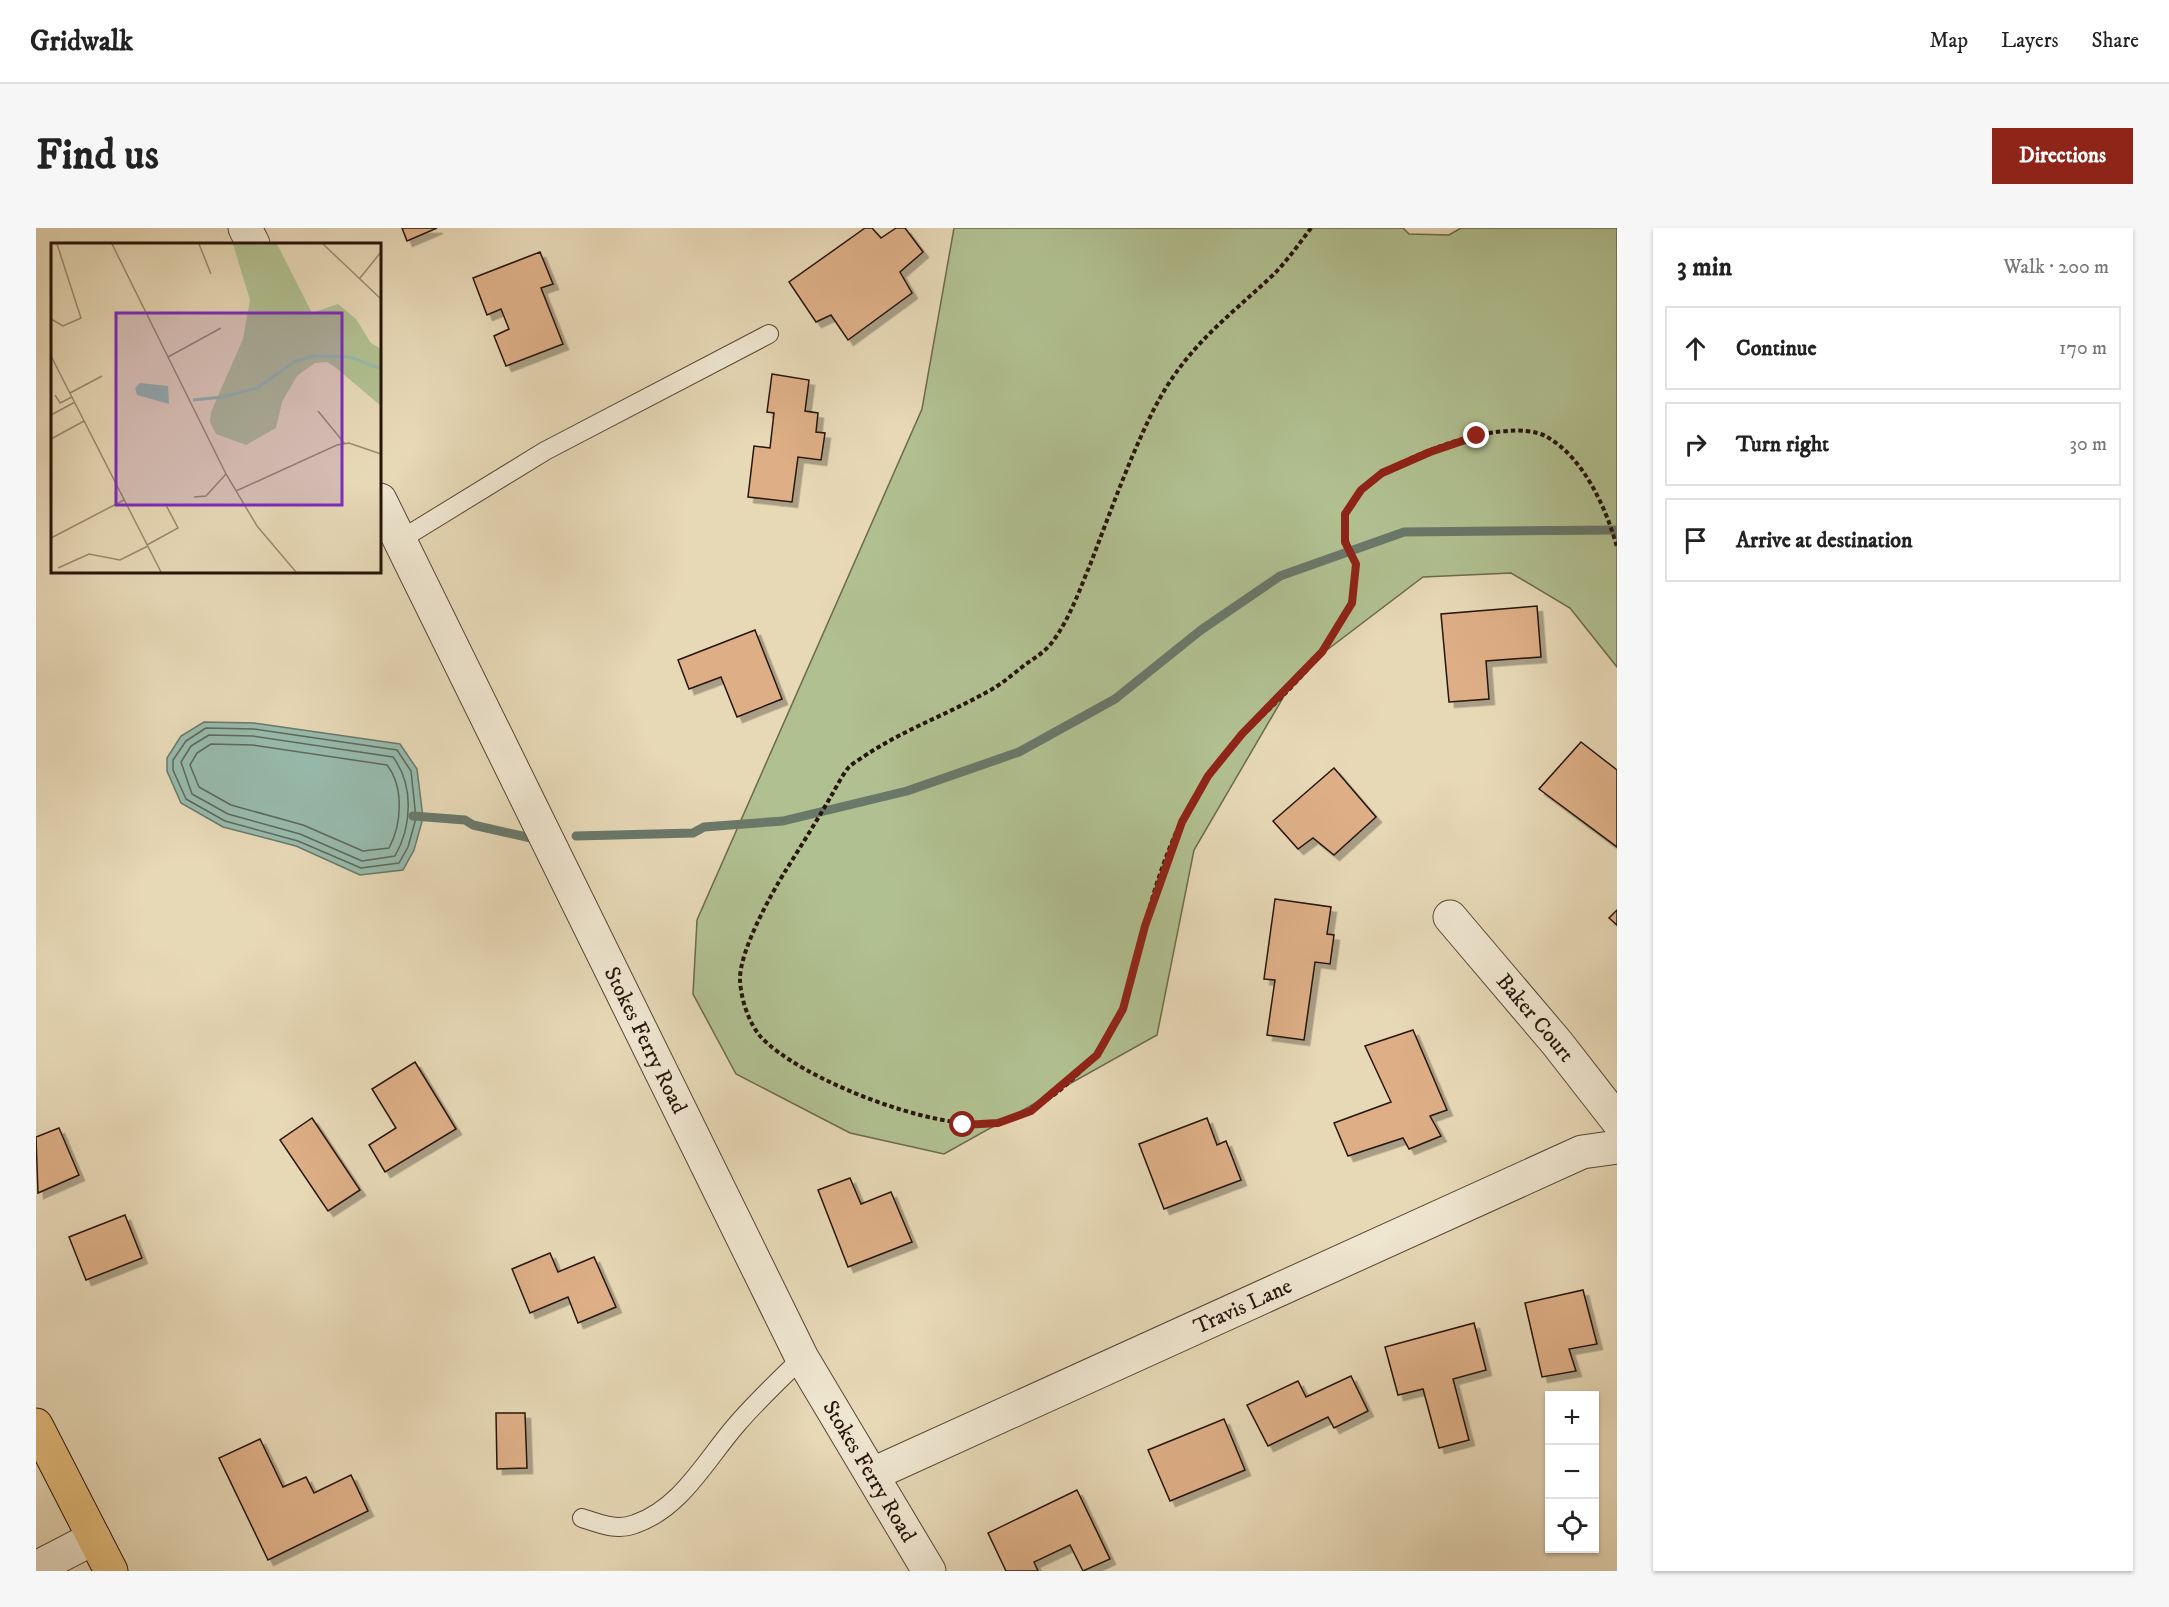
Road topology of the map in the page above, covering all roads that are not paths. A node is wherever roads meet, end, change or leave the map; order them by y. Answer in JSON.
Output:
{"nodes":[{"id":1,"x":245,"y":228,"type":"edge"},
{"id":2,"x":252,"y":243,"type":"edge"},
{"id":3,"x":770,"y":334,"type":"dead end"},
{"id":4,"x":381,"y":502,"type":"edge"},
{"id":5,"x":400,"y":540,"type":"junction"},
{"id":6,"x":1450,"y":917,"type":"dead end"},
{"id":7,"x":1617,"y":1120,"type":"edge"},
{"id":8,"x":1617,"y":1147,"type":"edge"},
{"id":9,"x":802,"y":1358,"type":"junction"},
{"id":10,"x":36,"y":1425,"type":"edge"},
{"id":11,"x":873,"y":1474,"type":"junction"},
{"id":12,"x":582,"y":1518,"type":"dead end"},
{"id":13,"x":94,"y":1538,"type":"junction"},
{"id":14,"x":36,"y":1568,"type":"edge"},
{"id":15,"x":111,"y":1571,"type":"edge"},
{"id":16,"x":929,"y":1571,"type":"edge"}],
"edges":[{"from":1,"to":2,"type":"street"},
{"from":3,"to":5,"type":"lane"},
{"from":4,"to":5,"type":"street","name":"Stokes Ferry Road"},
{"from":5,"to":9,"type":"street","name":"Stokes Ferry Road"},
{"from":6,"to":7,"type":"street","name":"Baker Court"},
{"from":8,"to":11,"type":"street","name":"Travis Lane"},
{"from":9,"to":11,"type":"street","name":"Stokes Ferry Road"},
{"from":9,"to":12,"type":"lane"},
{"from":10,"to":13,"type":"main road"},
{"from":11,"to":16,"type":"street","name":"Stokes Ferry Road"},
{"from":13,"to":14,"type":"street"},
{"from":13,"to":15,"type":"main road"}]}
